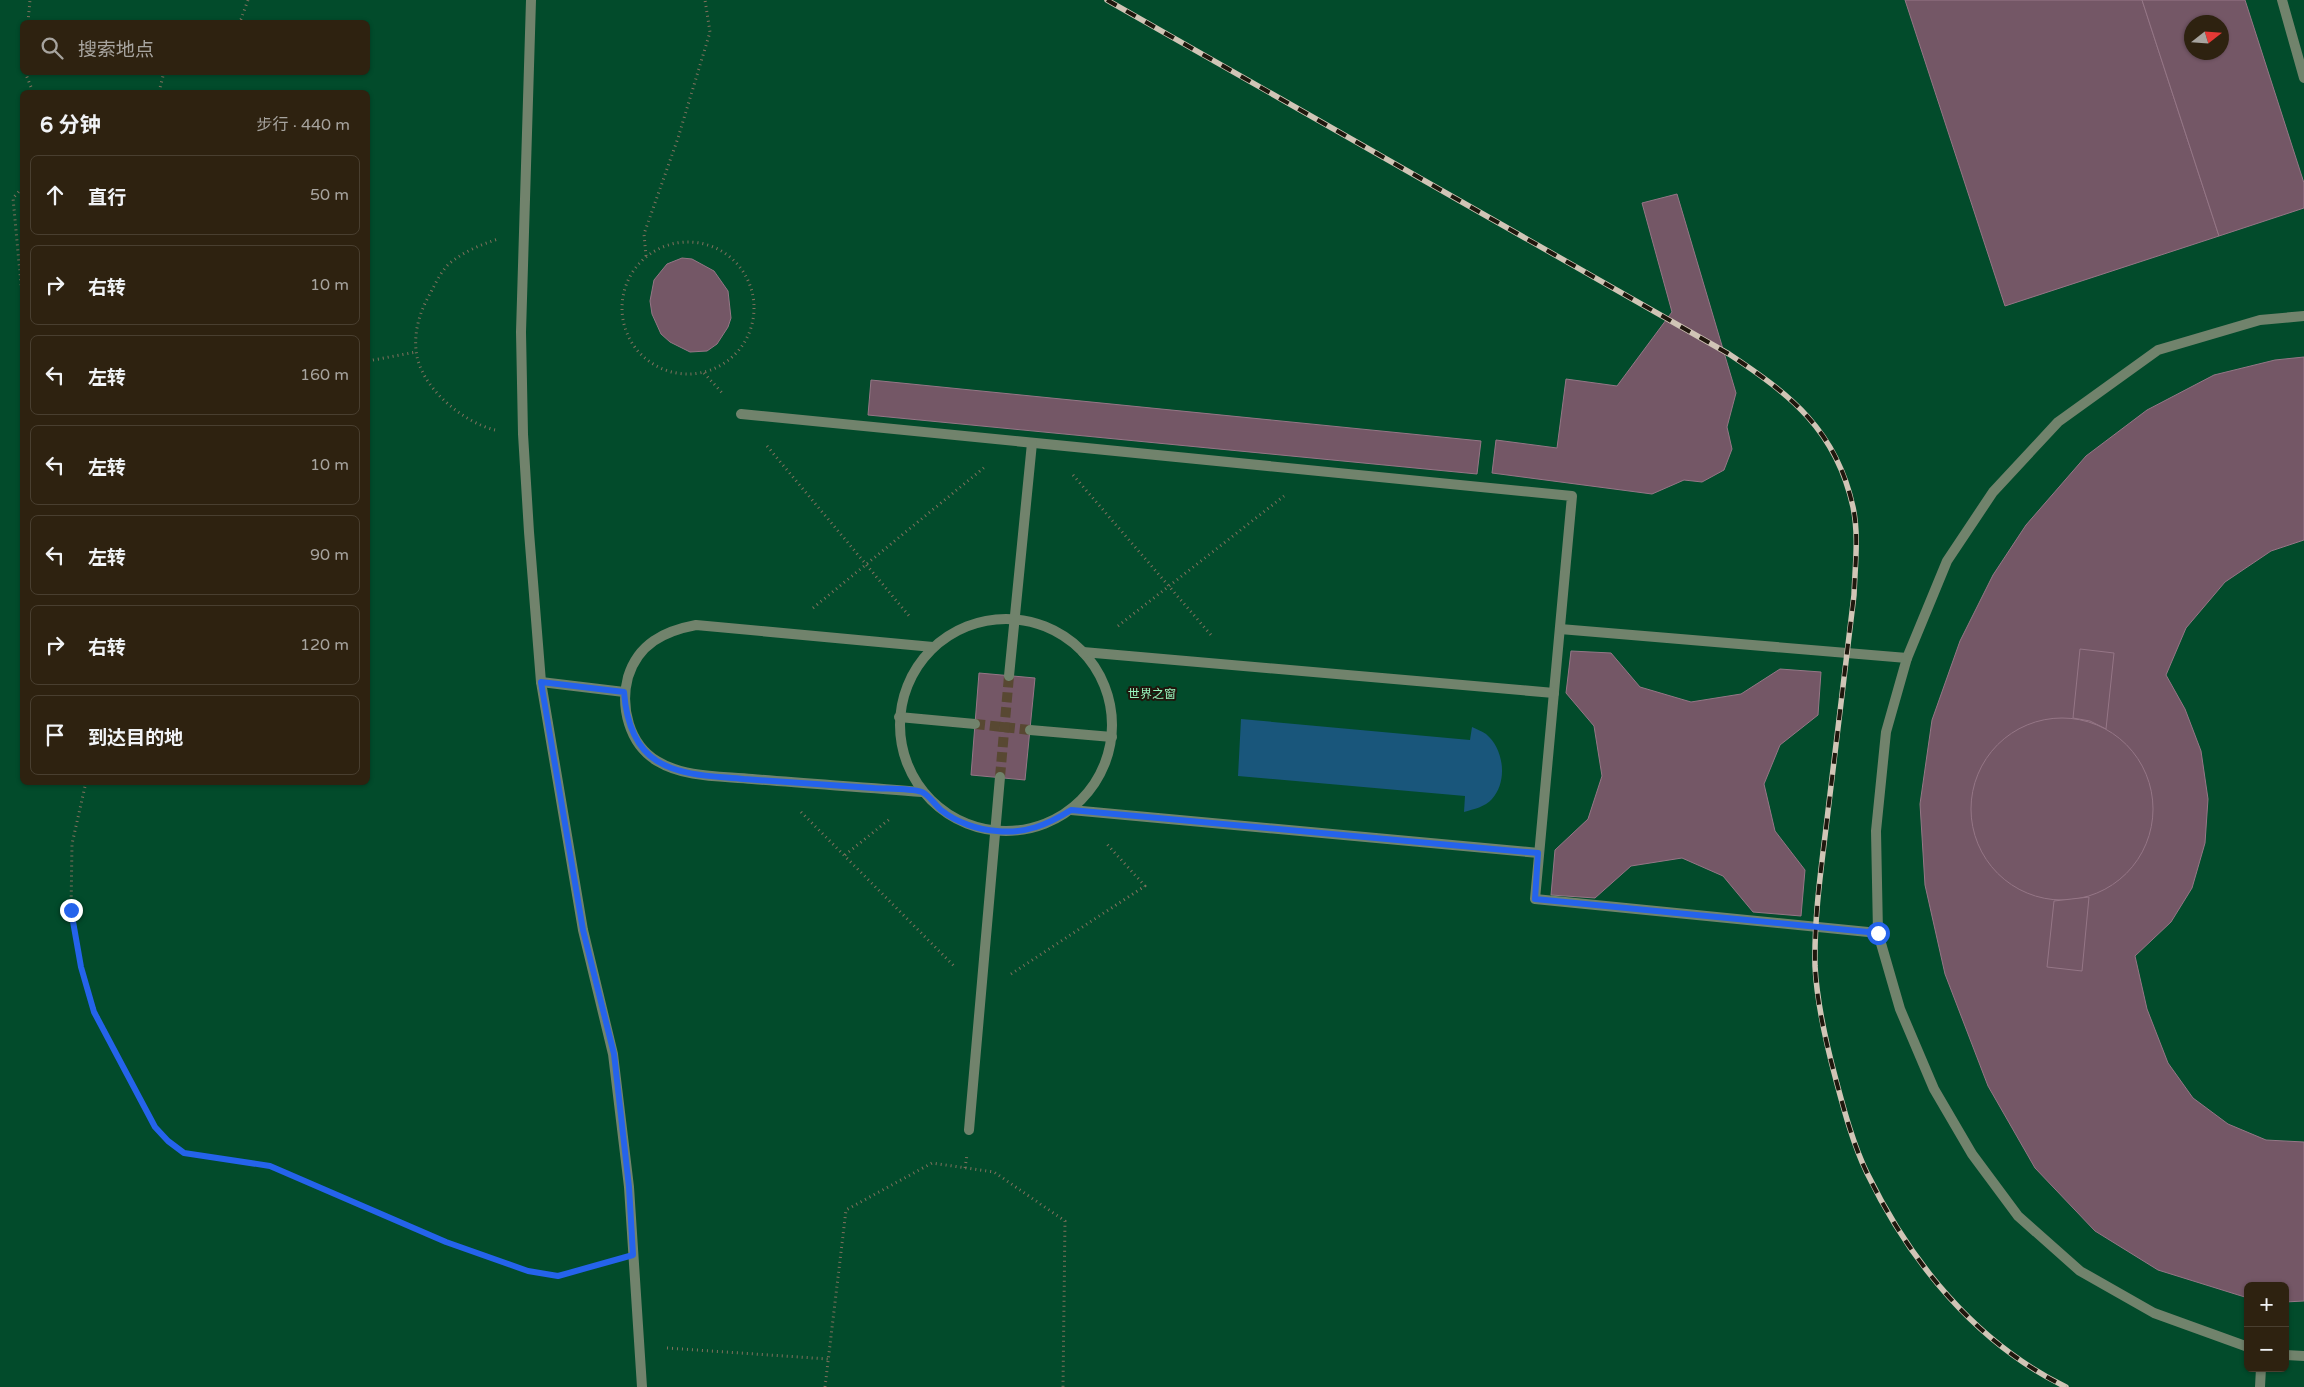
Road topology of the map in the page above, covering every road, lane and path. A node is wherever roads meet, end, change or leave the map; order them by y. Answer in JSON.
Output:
{"nodes":[{"id":1,"x":30,"y":0,"type":"edge"},
{"id":2,"x":248,"y":0,"type":"edge"},
{"id":3,"x":531,"y":0,"type":"edge"},
{"id":4,"x":705,"y":0,"type":"edge"},
{"id":5,"x":2282,"y":0,"type":"edge"},
{"id":6,"x":28,"y":20,"type":"edge"},
{"id":7,"x":238,"y":20,"type":"edge"},
{"id":8,"x":25,"y":75,"type":"edge"},
{"id":9,"x":163,"y":75,"type":"edge"},
{"id":10,"x":2304,"y":78,"type":"edge"},
{"id":11,"x":31,"y":90,"type":"edge"},
{"id":12,"x":160,"y":90,"type":"edge"},
{"id":13,"x":20,"y":190,"type":"edge"},
{"id":14,"x":522,"y":235,"type":"junction"},
{"id":15,"x":646,"y":256,"type":"junction"},
{"id":16,"x":20,"y":273,"type":"edge"},
{"id":17,"x":2304,"y":316,"type":"edge"},
{"id":18,"x":416,"y":352,"type":"junction"},
{"id":19,"x":370,"y":361,"type":"edge"},
{"id":20,"x":704,"y":373,"type":"junction"},
{"id":21,"x":740,"y":414,"type":"junction"},
{"id":22,"x":523,"y":434,"type":"junction"},
{"id":23,"x":1015,"y":442,"type":"junction"},
{"id":24,"x":1032,"y":443,"type":"junction"},
{"id":25,"x":1046,"y":445,"type":"junction"},
{"id":26,"x":1316,"y":471,"type":"junction"},
{"id":27,"x":866,"y":564,"type":"junction"},
{"id":28,"x":1169,"y":586,"type":"junction"},
{"id":29,"x":1014,"y":619,"type":"junction"},
{"id":30,"x":1560,"y":628,"type":"junction"},
{"id":31,"x":783,"y":633,"type":"junction"},
{"id":32,"x":933,"y":647,"type":"junction"},
{"id":33,"x":1083,"y":652,"type":"junction"},
{"id":34,"x":1906,"y":658,"type":"junction"},
{"id":35,"x":1236,"y":665,"type":"junction"},
{"id":36,"x":1009,"y":676,"type":"tunnel mouth"},
{"id":37,"x":541,"y":682,"type":"junction"},
{"id":38,"x":624,"y":692,"type":"junction"},
{"id":39,"x":1554,"y":692,"type":"junction"},
{"id":40,"x":899,"y":717,"type":"junction"},
{"id":41,"x":975,"y":724,"type":"tunnel mouth"},
{"id":42,"x":1030,"y":730,"type":"tunnel mouth"},
{"id":43,"x":1112,"y":737,"type":"junction"},
{"id":44,"x":1000,"y":777,"type":"tunnel mouth"},
{"id":45,"x":771,"y":781,"type":"junction"},
{"id":46,"x":85,"y":785,"type":"edge"},
{"id":47,"x":922,"y":792,"type":"junction"},
{"id":48,"x":1071,"y":810,"type":"junction"},
{"id":49,"x":996,"y":831,"type":"junction"},
{"id":50,"x":1538,"y":853,"type":"junction"},
{"id":51,"x":845,"y":855,"type":"junction"},
{"id":52,"x":1878,"y":933,"type":"junction"},
{"id":53,"x":981,"y":994,"type":"junction"},
{"id":54,"x":969,"y":1130,"type":"dead end"},
{"id":55,"x":633,"y":1255,"type":"junction"},
{"id":56,"x":639,"y":1346,"type":"junction"},
{"id":57,"x":2244,"y":1346,"type":"edge"},
{"id":58,"x":2289,"y":1354,"type":"edge"},
{"id":59,"x":2304,"y":1356,"type":"edge"},
{"id":60,"x":828,"y":1359,"type":"junction"},
{"id":61,"x":2261,"y":1372,"type":"edge"},
{"id":62,"x":642,"y":1387,"type":"edge"},
{"id":63,"x":825,"y":1387,"type":"edge"},
{"id":64,"x":1063,"y":1387,"type":"edge"},
{"id":65,"x":2260,"y":1387,"type":"edge"}],
"edges":[{"from":1,"to":6,"type":"path"},
{"from":2,"to":7,"type":"path"},
{"from":3,"to":14,"type":"street"},
{"from":4,"to":15,"type":"path"},
{"from":5,"to":10,"type":"street"},
{"from":8,"to":11,"type":"path"},
{"from":9,"to":12,"type":"path"},
{"from":13,"to":16,"type":"path"},
{"from":14,"to":18,"type":"path"},
{"from":14,"to":22,"type":"street"},
{"from":15,"to":20,"type":"path"},
{"from":15,"to":20,"type":"path"},
{"from":17,"to":34,"type":"street"},
{"from":18,"to":19,"type":"path"},
{"from":18,"to":22,"type":"path"},
{"from":20,"to":21,"type":"path"},
{"from":21,"to":23,"type":"street"},
{"from":21,"to":27,"type":"path"},
{"from":22,"to":37,"type":"street"},
{"from":23,"to":24,"type":"street"},
{"from":23,"to":27,"type":"path"},
{"from":24,"to":25,"type":"street"},
{"from":24,"to":29,"type":"street"},
{"from":25,"to":26,"type":"street"},
{"from":25,"to":28,"type":"path"},
{"from":26,"to":28,"type":"path"},
{"from":26,"to":30,"type":"street"},
{"from":27,"to":31,"type":"path"},
{"from":27,"to":32,"type":"path"},
{"from":28,"to":33,"type":"path"},
{"from":28,"to":35,"type":"path"},
{"from":29,"to":32,"type":"street"},
{"from":29,"to":33,"type":"street"},
{"from":29,"to":36,"type":"street"},
{"from":30,"to":34,"type":"street"},
{"from":30,"to":39,"type":"street"},
{"from":31,"to":32,"type":"street"},
{"from":31,"to":38,"type":"street"},
{"from":32,"to":40,"type":"street"},
{"from":33,"to":35,"type":"street"},
{"from":33,"to":43,"type":"street"},
{"from":34,"to":52,"type":"street"},
{"from":35,"to":39,"type":"street"},
{"from":37,"to":38,"type":"street"},
{"from":37,"to":55,"type":"street"},
{"from":38,"to":45,"type":"street"},
{"from":39,"to":50,"type":"street"},
{"from":40,"to":41,"type":"street"},
{"from":40,"to":47,"type":"street"},
{"from":42,"to":43,"type":"street"},
{"from":43,"to":48,"type":"street"},
{"from":44,"to":49,"type":"street"},
{"from":45,"to":47,"type":"street"},
{"from":45,"to":51,"type":"path"},
{"from":46,"to":55,"type":"path"},
{"from":47,"to":49,"type":"street"},
{"from":47,"to":51,"type":"path"},
{"from":48,"to":49,"type":"street"},
{"from":48,"to":50,"type":"street"},
{"from":48,"to":53,"type":"path"},
{"from":49,"to":53,"type":"street"},
{"from":50,"to":52,"type":"street"},
{"from":51,"to":53,"type":"path"},
{"from":52,"to":57,"type":"street"},
{"from":53,"to":54,"type":"street"},
{"from":55,"to":56,"type":"street"},
{"from":56,"to":60,"type":"path"},
{"from":56,"to":62,"type":"street"},
{"from":58,"to":59,"type":"street"},
{"from":60,"to":63,"type":"path"},
{"from":60,"to":64,"type":"path"},
{"from":61,"to":65,"type":"street"}]}
